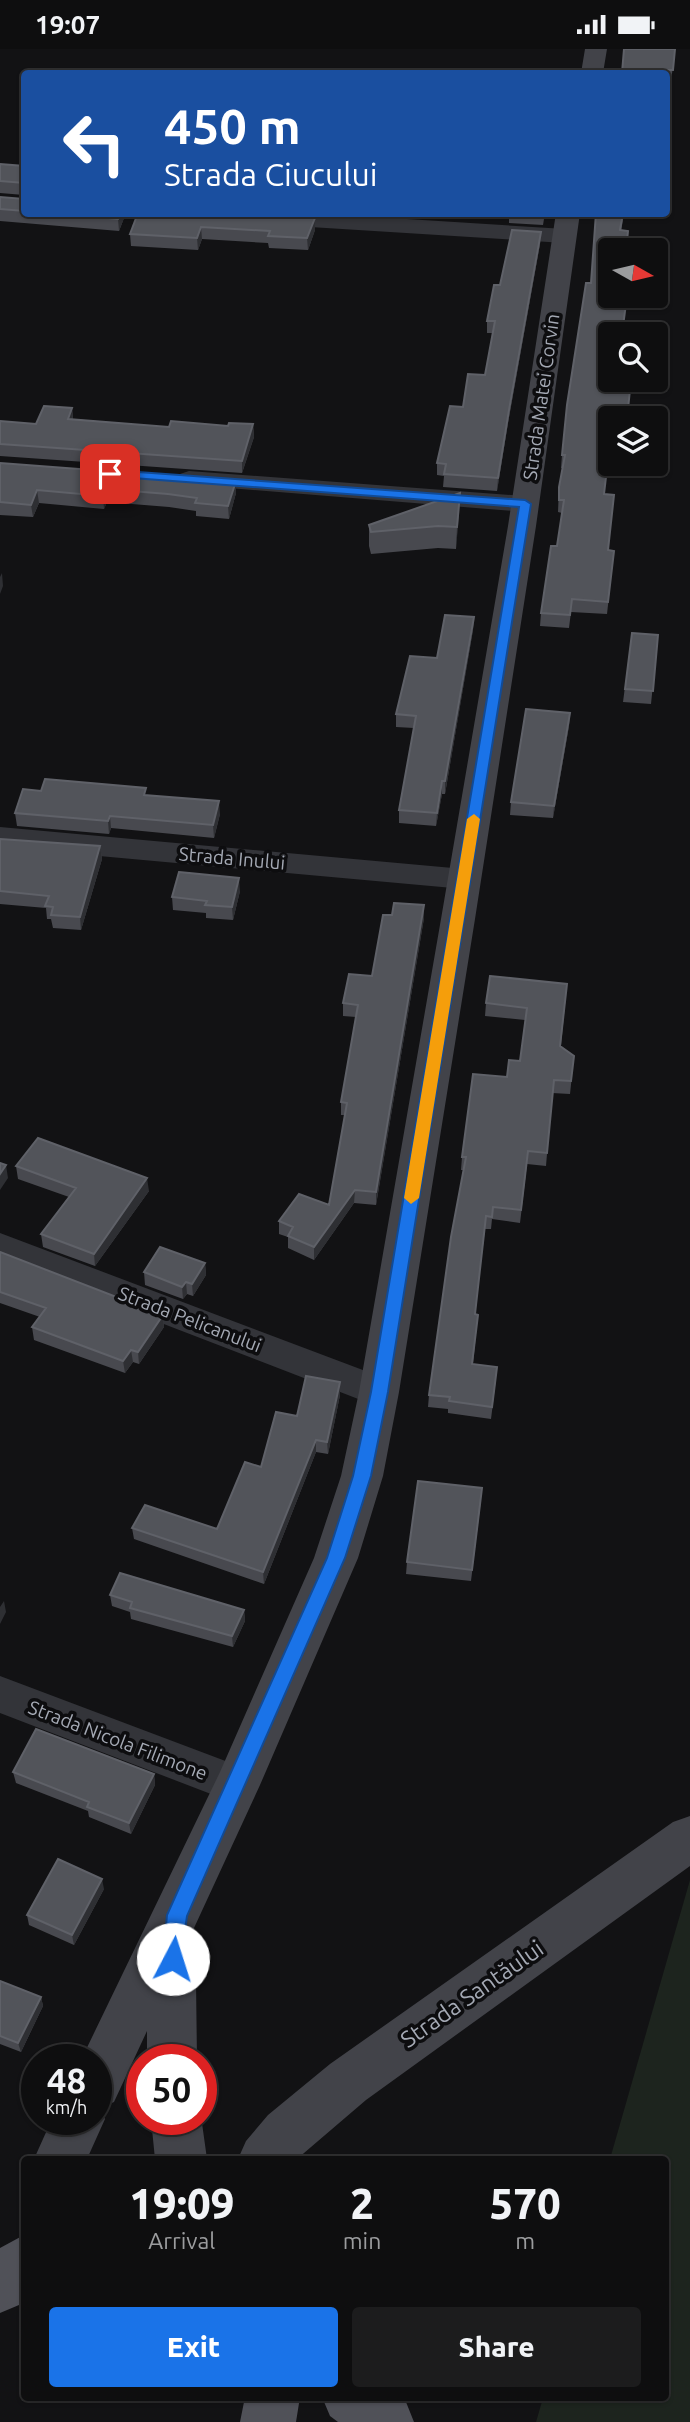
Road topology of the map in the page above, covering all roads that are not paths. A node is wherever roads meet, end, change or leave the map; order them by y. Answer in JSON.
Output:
{"nodes":[{"id":1,"x":596,"y":49,"type":"edge"},
{"id":2,"x":592,"y":70,"type":"edge"},
{"id":3,"x":322,"y":217,"type":"edge"},
{"id":4,"x":567,"y":225,"type":"edge"},
{"id":5,"x":166,"y":478,"type":"edge"},
{"id":6,"x":525,"y":504,"type":"junction"},
{"id":7,"x":0,"y":837,"type":"edge"},
{"id":8,"x":464,"y":879,"type":"junction"},
{"id":9,"x":0,"y":1247,"type":"edge"},
{"id":10,"x":379,"y":1392,"type":"junction"},
{"id":11,"x":0,"y":1695,"type":"edge"},
{"id":12,"x":237,"y":1785,"type":"junction"},
{"id":13,"x":690,"y":1838,"type":"edge"},
{"id":14,"x":177,"y":1915,"type":"junction"},
{"id":15,"x":172,"y":2044,"type":"edge"},
{"id":16,"x":112,"y":2051,"type":"edge"},
{"id":17,"x":71,"y":2135,"type":"edge"},
{"id":18,"x":179,"y":2135,"type":"edge"},
{"id":19,"x":61,"y":2156,"type":"edge"},
{"id":20,"x":181,"y":2156,"type":"edge"},
{"id":21,"x":267,"y":2156,"type":"edge"},
{"id":22,"x":272,"y":2401,"type":"edge"},
{"id":23,"x":355,"y":2401,"type":"edge"},
{"id":24,"x":268,"y":2422,"type":"edge"},
{"id":25,"x":386,"y":2422,"type":"edge"}],
"edges":[{"from":1,"to":2,"type":"main road"},
{"from":3,"to":4,"type":"street"},
{"from":4,"to":6,"type":"main road","name":"Strada Matei Corvin"},
{"from":5,"to":6,"type":"street"},
{"from":6,"to":8,"type":"main road","name":"Strada Matei Corvin"},
{"from":7,"to":8,"type":"street","name":"Strada Inului"},
{"from":8,"to":10,"type":"main road","name":"Strada Matei Corvin"},
{"from":9,"to":10,"type":"street","name":"Strada Pelicanului"},
{"from":10,"to":12,"type":"main road","name":"Strada Matei Corvin"},
{"from":11,"to":12,"type":"street","name":"Strada Nicola Filimone"},
{"from":12,"to":14,"type":"main road","name":"Strada Matei Corvin"},
{"from":13,"to":21,"type":"main road","name":"Strada Santăului"},
{"from":14,"to":15,"type":"main road","name":"Strada Matei Corvin"},
{"from":14,"to":16,"type":"main road","name":"Strada Matei Corvin"},
{"from":17,"to":19,"type":"main road"},
{"from":18,"to":20,"type":"main road"},
{"from":22,"to":24,"type":"main road"},
{"from":23,"to":25,"type":"main road"}]}
